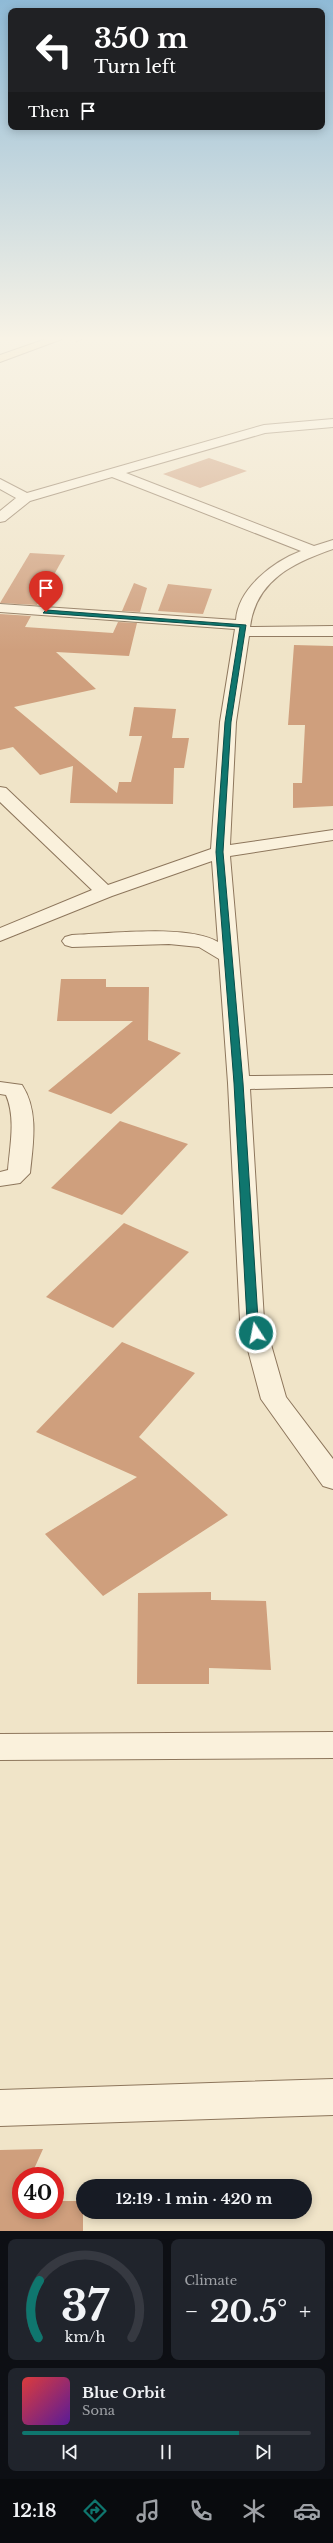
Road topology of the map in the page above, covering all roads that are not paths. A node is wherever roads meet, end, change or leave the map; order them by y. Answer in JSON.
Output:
{"nodes":[{"id":1,"x":214,"y":443,"type":"edge"},
{"id":2,"x":112,"y":472,"type":"junction"},
{"id":3,"x":0,"y":483,"type":"edge"},
{"id":4,"x":25,"y":498,"type":"junction"},
{"id":5,"x":0,"y":518,"type":"edge"},
{"id":6,"x":324,"y":547,"type":"edge"},
{"id":7,"x":0,"y":608,"type":"edge"},
{"id":8,"x":243,"y":629,"type":"junction"},
{"id":9,"x":333,"y":631,"type":"edge"},
{"id":10,"x":0,"y":792,"type":"edge"},
{"id":11,"x":333,"y":836,"type":"edge"},
{"id":12,"x":220,"y":852,"type":"junction"},
{"id":13,"x":105,"y":892,"type":"junction"},
{"id":14,"x":0,"y":935,"type":"edge"},
{"id":15,"x":72,"y":942,"type":"dead end"},
{"id":16,"x":228,"y":956,"type":"junction"},
{"id":17,"x":333,"y":1081,"type":"edge"},
{"id":18,"x":239,"y":1083,"type":"junction"},
{"id":19,"x":0,"y":1088,"type":"edge"},
{"id":20,"x":0,"y":1179,"type":"edge"},
{"id":21,"x":333,"y":1479,"type":"edge"},
{"id":22,"x":333,"y":1745,"type":"edge"},
{"id":23,"x":0,"y":1746,"type":"edge"},
{"id":24,"x":333,"y":2097,"type":"edge"},
{"id":25,"x":0,"y":2108,"type":"edge"}],
"edges":[{"from":1,"to":2,"type":"street"},
{"from":2,"to":4,"type":"street"},
{"from":2,"to":6,"type":"street"},
{"from":3,"to":4,"type":"street"},
{"from":4,"to":5,"type":"street"},
{"from":6,"to":8,"type":"street"},
{"from":7,"to":8,"type":"street"},
{"from":8,"to":9,"type":"street"},
{"from":8,"to":12,"type":"street"},
{"from":10,"to":13,"type":"street"},
{"from":11,"to":12,"type":"street"},
{"from":12,"to":13,"type":"street"},
{"from":12,"to":16,"type":"street"},
{"from":13,"to":14,"type":"street"},
{"from":15,"to":16,"type":"street"},
{"from":16,"to":18,"type":"street"},
{"from":17,"to":18,"type":"street"},
{"from":18,"to":21,"type":"street"},
{"from":19,"to":20,"type":"street"},
{"from":22,"to":23,"type":"street"},
{"from":24,"to":25,"type":"street"}]}
